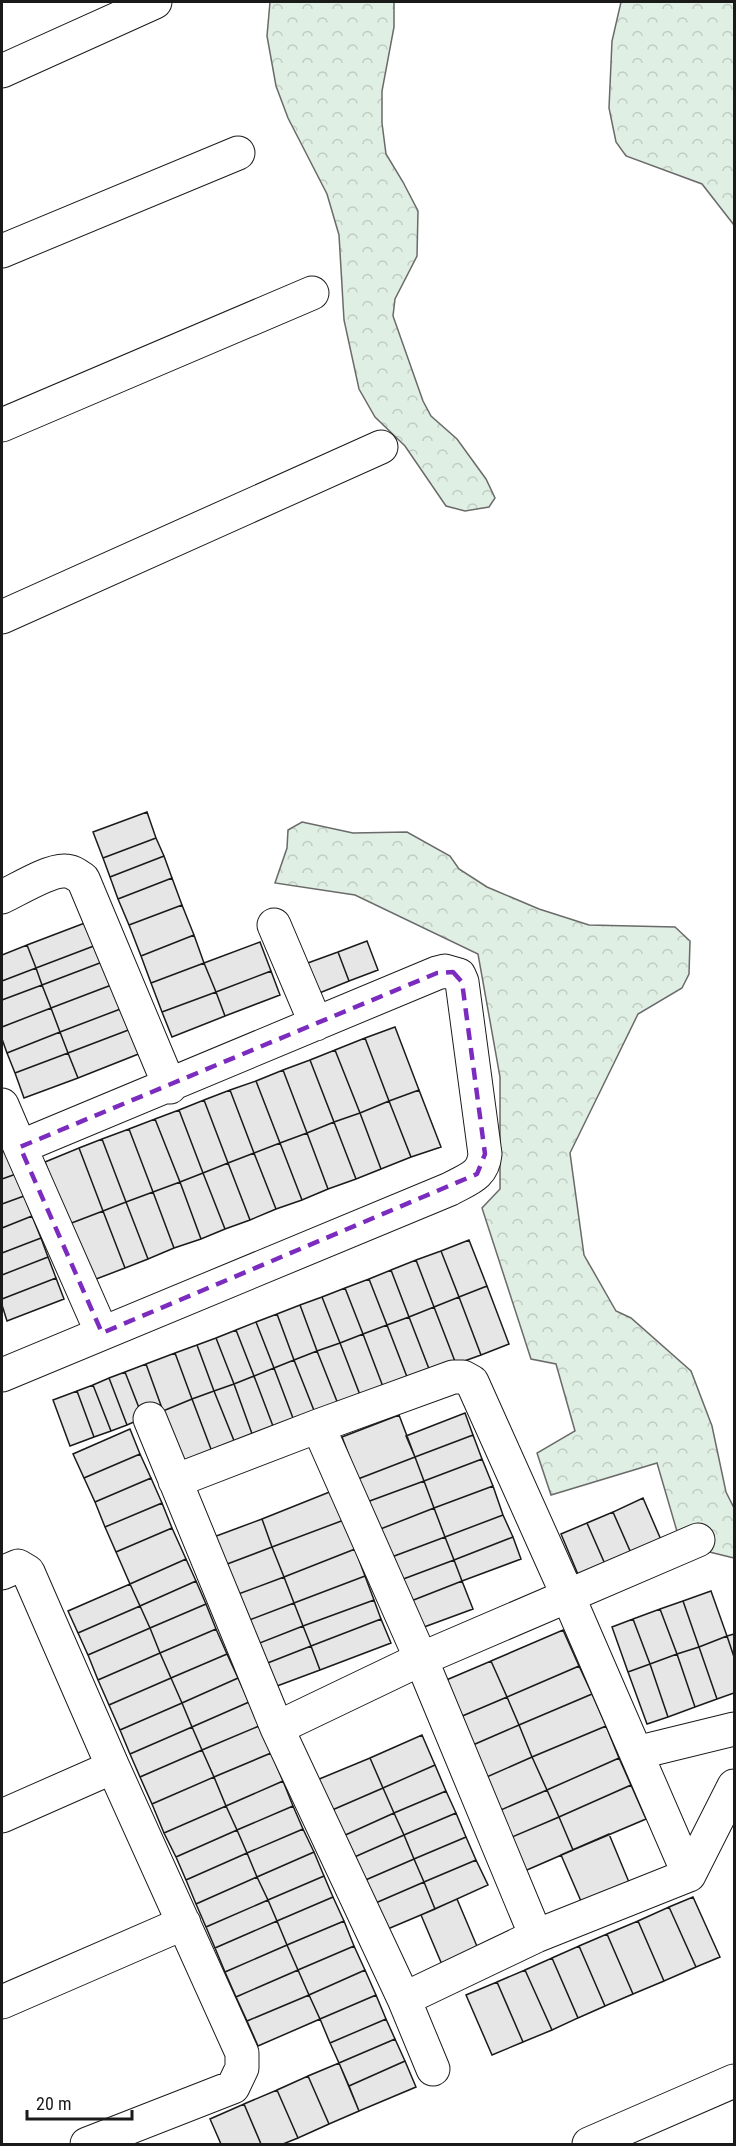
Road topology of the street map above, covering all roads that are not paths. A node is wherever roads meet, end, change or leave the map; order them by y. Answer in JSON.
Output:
{"nodes":[{"id":1,"x":155,"y":2,"type":"edge"},
{"id":2,"x":2,"y":71,"type":"edge"},
{"id":3,"x":238,"y":153,"type":"dead end"},
{"id":4,"x":2,"y":251,"type":"edge"},
{"id":5,"x":312,"y":293,"type":"dead end"},
{"id":6,"x":2,"y":425,"type":"edge"},
{"id":7,"x":381,"y":447,"type":"dead end"},
{"id":8,"x":2,"y":617,"type":"edge"},
{"id":9,"x":2,"y":897,"type":"edge"},
{"id":10,"x":274,"y":925,"type":"dead end"},
{"id":11,"x":316,"y":1024,"type":"junction"},
{"id":12,"x":170,"y":1087,"type":"junction"},
{"id":13,"x":2,"y":1105,"type":"edge"},
{"id":14,"x":20,"y":1147,"type":"junction"},
{"id":15,"x":102,"y":1333,"type":"junction"},
{"id":16,"x":2,"y":1375,"type":"edge"},
{"id":17,"x":150,"y":1419,"type":"dead end"},
{"id":18,"x":318,"y":1426,"type":"junction"},
{"id":19,"x":175,"y":1481,"type":"junction"},
{"id":20,"x":698,"y":1540,"type":"dead end"},
{"id":21,"x":2,"y":1573,"type":"edge"},
{"id":22,"x":568,"y":1596,"type":"junction"},
{"id":23,"x":421,"y":1659,"type":"junction"},
{"id":24,"x":277,"y":1728,"type":"junction"},
{"id":25,"x":735,"y":1729,"type":"edge"},
{"id":26,"x":636,"y":1753,"type":"junction"},
{"id":27,"x":113,"y":1767,"type":"junction"},
{"id":28,"x":735,"y":1786,"type":"edge"},
{"id":29,"x":2,"y":1816,"type":"edge"},
{"id":30,"x":688,"y":1875,"type":"junction"},
{"id":31,"x":184,"y":1923,"type":"junction"},
{"id":32,"x":536,"y":1936,"type":"junction"},
{"id":33,"x":404,"y":1998,"type":"junction"},
{"id":34,"x":2,"y":2002,"type":"edge"},
{"id":35,"x":433,"y":2069,"type":"dead end"},
{"id":36,"x":735,"y":2081,"type":"edge"},
{"id":37,"x":649,"y":2131,"type":"edge"},
{"id":38,"x":87,"y":2145,"type":"edge"},
{"id":39,"x":589,"y":2145,"type":"edge"}],
"edges":[{"from":1,"to":2,"type":"street"},
{"from":3,"to":4,"type":"street"},
{"from":5,"to":6,"type":"street"},
{"from":7,"to":8,"type":"street"},
{"from":9,"to":12,"type":"street"},
{"from":10,"to":11,"type":"street"},
{"from":11,"to":12,"type":"street"},
{"from":11,"to":15,"type":"street"},
{"from":12,"to":14,"type":"street"},
{"from":13,"to":14,"type":"street"},
{"from":14,"to":15,"type":"street"},
{"from":15,"to":16,"type":"street"},
{"from":17,"to":19,"type":"street"},
{"from":18,"to":19,"type":"street"},
{"from":18,"to":22,"type":"street"},
{"from":18,"to":23,"type":"street"},
{"from":19,"to":24,"type":"street"},
{"from":20,"to":22,"type":"street"},
{"from":21,"to":27,"type":"street"},
{"from":22,"to":23,"type":"street"},
{"from":22,"to":26,"type":"street"},
{"from":23,"to":24,"type":"street"},
{"from":23,"to":32,"type":"street"},
{"from":24,"to":33,"type":"street"},
{"from":25,"to":26,"type":"street"},
{"from":26,"to":30,"type":"street"},
{"from":27,"to":29,"type":"street"},
{"from":27,"to":31,"type":"street"},
{"from":28,"to":30,"type":"street"},
{"from":30,"to":32,"type":"street"},
{"from":31,"to":34,"type":"street"},
{"from":31,"to":38,"type":"street"},
{"from":32,"to":33,"type":"street"},
{"from":33,"to":35,"type":"street"},
{"from":36,"to":37,"type":"street"},
{"from":37,"to":39,"type":"street"}]}
